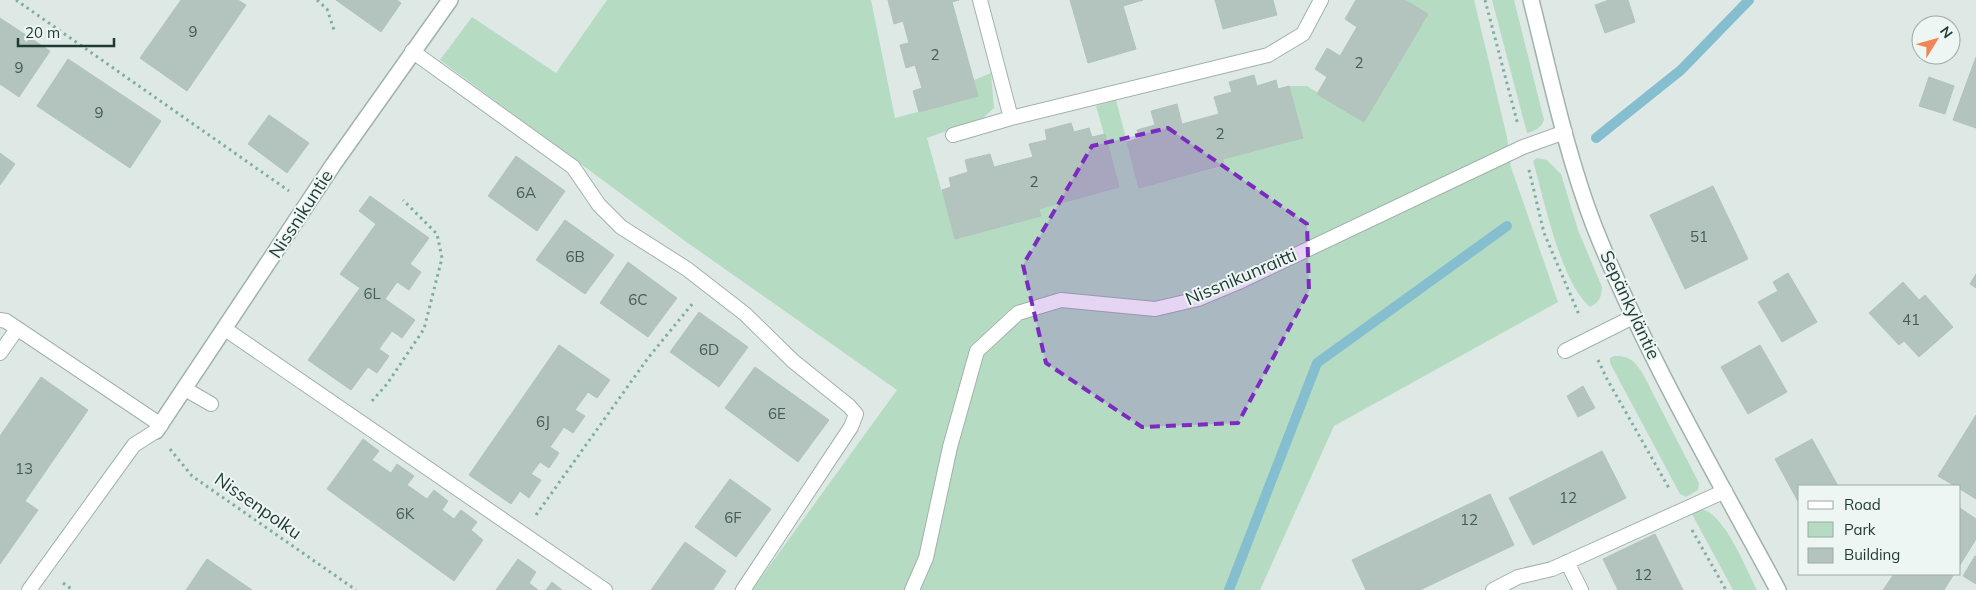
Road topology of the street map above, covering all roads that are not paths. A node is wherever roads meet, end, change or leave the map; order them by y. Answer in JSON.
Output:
{"nodes":[{"id":1,"x":450,"y":0,"type":"edge"},
{"id":2,"x":980,"y":0,"type":"edge"},
{"id":3,"x":1321,"y":0,"type":"edge"},
{"id":4,"x":1531,"y":0,"type":"edge"},
{"id":5,"x":412,"y":51,"type":"junction"},
{"id":6,"x":1011,"y":118,"type":"junction"},
{"id":7,"x":1566,"y":132,"type":"junction"},
{"id":8,"x":953,"y":135,"type":"dead end"},
{"id":9,"x":1633,"y":317,"type":"junction"},
{"id":10,"x":0,"y":320,"type":"edge"},
{"id":11,"x":17,"y":329,"type":"junction"},
{"id":12,"x":225,"y":329,"type":"junction"},
{"id":13,"x":1566,"y":350,"type":"dead end"},
{"id":14,"x":0,"y":353,"type":"edge"},
{"id":15,"x":185,"y":389,"type":"junction"},
{"id":16,"x":211,"y":404,"type":"dead end"},
{"id":17,"x":159,"y":428,"type":"junction"},
{"id":18,"x":1725,"y":491,"type":"junction"},
{"id":19,"x":1567,"y":562,"type":"junction"},
{"id":20,"x":29,"y":590,"type":"edge"},
{"id":21,"x":605,"y":590,"type":"edge"},
{"id":22,"x":743,"y":590,"type":"edge"},
{"id":23,"x":912,"y":590,"type":"edge"},
{"id":24,"x":1493,"y":590,"type":"edge"},
{"id":25,"x":1582,"y":590,"type":"edge"},
{"id":26,"x":1778,"y":590,"type":"edge"}],
"edges":[{"from":1,"to":5,"type":"street","name":"Nissnikuntie"},
{"from":2,"to":6,"type":"lane"},
{"from":3,"to":6,"type":"lane"},
{"from":4,"to":7,"type":"street","name":"Sepänkyläntie"},
{"from":5,"to":12,"type":"street","name":"Nissnikuntie"},
{"from":5,"to":22,"type":"lane"},
{"from":6,"to":8,"type":"lane"},
{"from":7,"to":9,"type":"street","name":"Sepänkyläntie"},
{"from":7,"to":23,"type":"lane","name":"Nissnikunraitti"},
{"from":9,"to":13,"type":"lane"},
{"from":9,"to":18,"type":"street","name":"Sepänkyläntie"},
{"from":10,"to":11,"type":"lane"},
{"from":11,"to":14,"type":"lane"},
{"from":11,"to":17,"type":"lane"},
{"from":12,"to":15,"type":"street","name":"Nissnikuntie"},
{"from":12,"to":21,"type":"lane"},
{"from":15,"to":16,"type":"lane"},
{"from":15,"to":17,"type":"street","name":"Nissnikuntie"},
{"from":17,"to":20,"type":"lane"},
{"from":18,"to":19,"type":"lane"},
{"from":18,"to":26,"type":"street","name":"Sepänkyläntie"},
{"from":19,"to":24,"type":"lane"},
{"from":19,"to":25,"type":"lane"}]}
